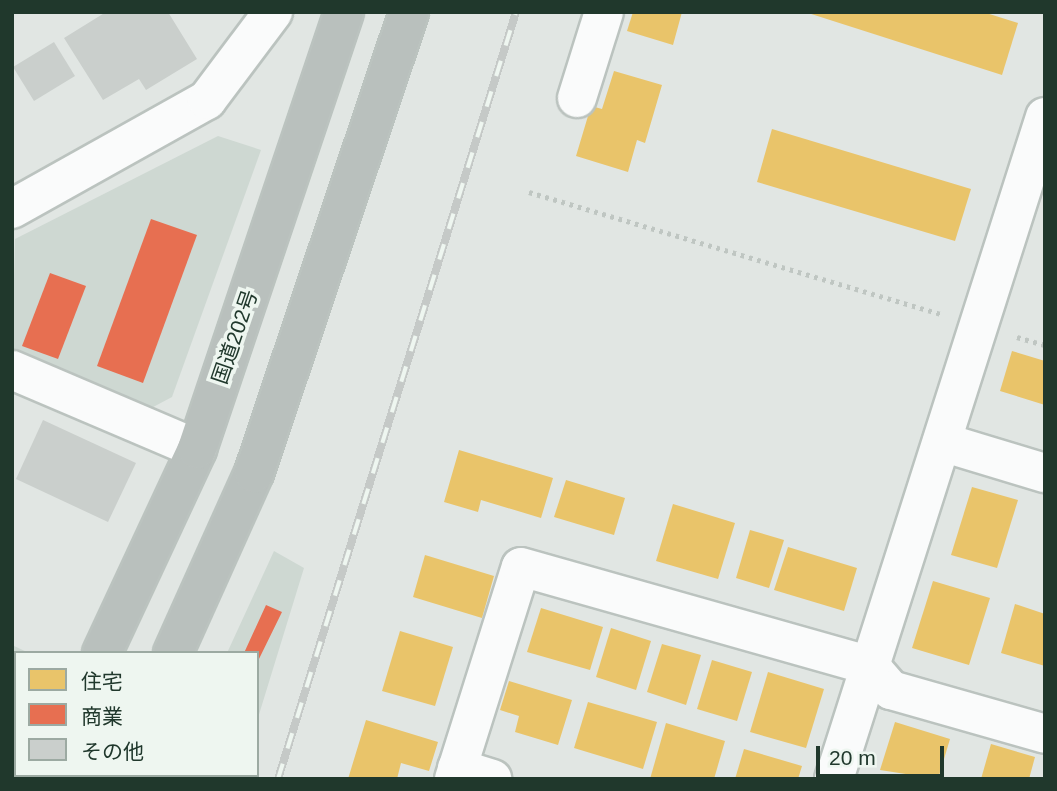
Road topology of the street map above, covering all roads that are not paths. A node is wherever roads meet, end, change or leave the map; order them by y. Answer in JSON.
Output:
{"nodes":[{"id":1,"x":273,"y":12,"type":"edge"},
{"id":2,"x":344,"y":12,"type":"edge"},
{"id":3,"x":409,"y":12,"type":"edge"},
{"id":4,"x":604,"y":12,"type":"edge"},
{"id":5,"x":577,"y":98,"type":"dead end"},
{"id":6,"x":1045,"y":117,"type":"edge"},
{"id":7,"x":12,"y":209,"type":"edge"},
{"id":8,"x":12,"y":370,"type":"edge"},
{"id":9,"x":942,"y":442,"type":"junction"},
{"id":10,"x":197,"y":449,"type":"junction"},
{"id":11,"x":1045,"y":473,"type":"edge"},
{"id":12,"x":103,"y":651,"type":"edge"},
{"id":13,"x":174,"y":651,"type":"edge"},
{"id":14,"x":870,"y":666,"type":"junction"},
{"id":15,"x":1045,"y":734,"type":"edge"},
{"id":16,"x":468,"y":775,"type":"edge"},
{"id":17,"x":834,"y":779,"type":"edge"}],
"edges":[{"from":1,"to":7,"type":"street"},
{"from":2,"to":10,"type":"highway","name":"国道202号"},
{"from":3,"to":13,"type":"highway"},
{"from":4,"to":5,"type":"street"},
{"from":6,"to":9,"type":"street"},
{"from":8,"to":10,"type":"street"},
{"from":9,"to":11,"type":"street"},
{"from":9,"to":14,"type":"street"},
{"from":10,"to":12,"type":"highway","name":"国道202号"},
{"from":14,"to":15,"type":"street"},
{"from":14,"to":16,"type":"street"},
{"from":14,"to":17,"type":"street"}]}
